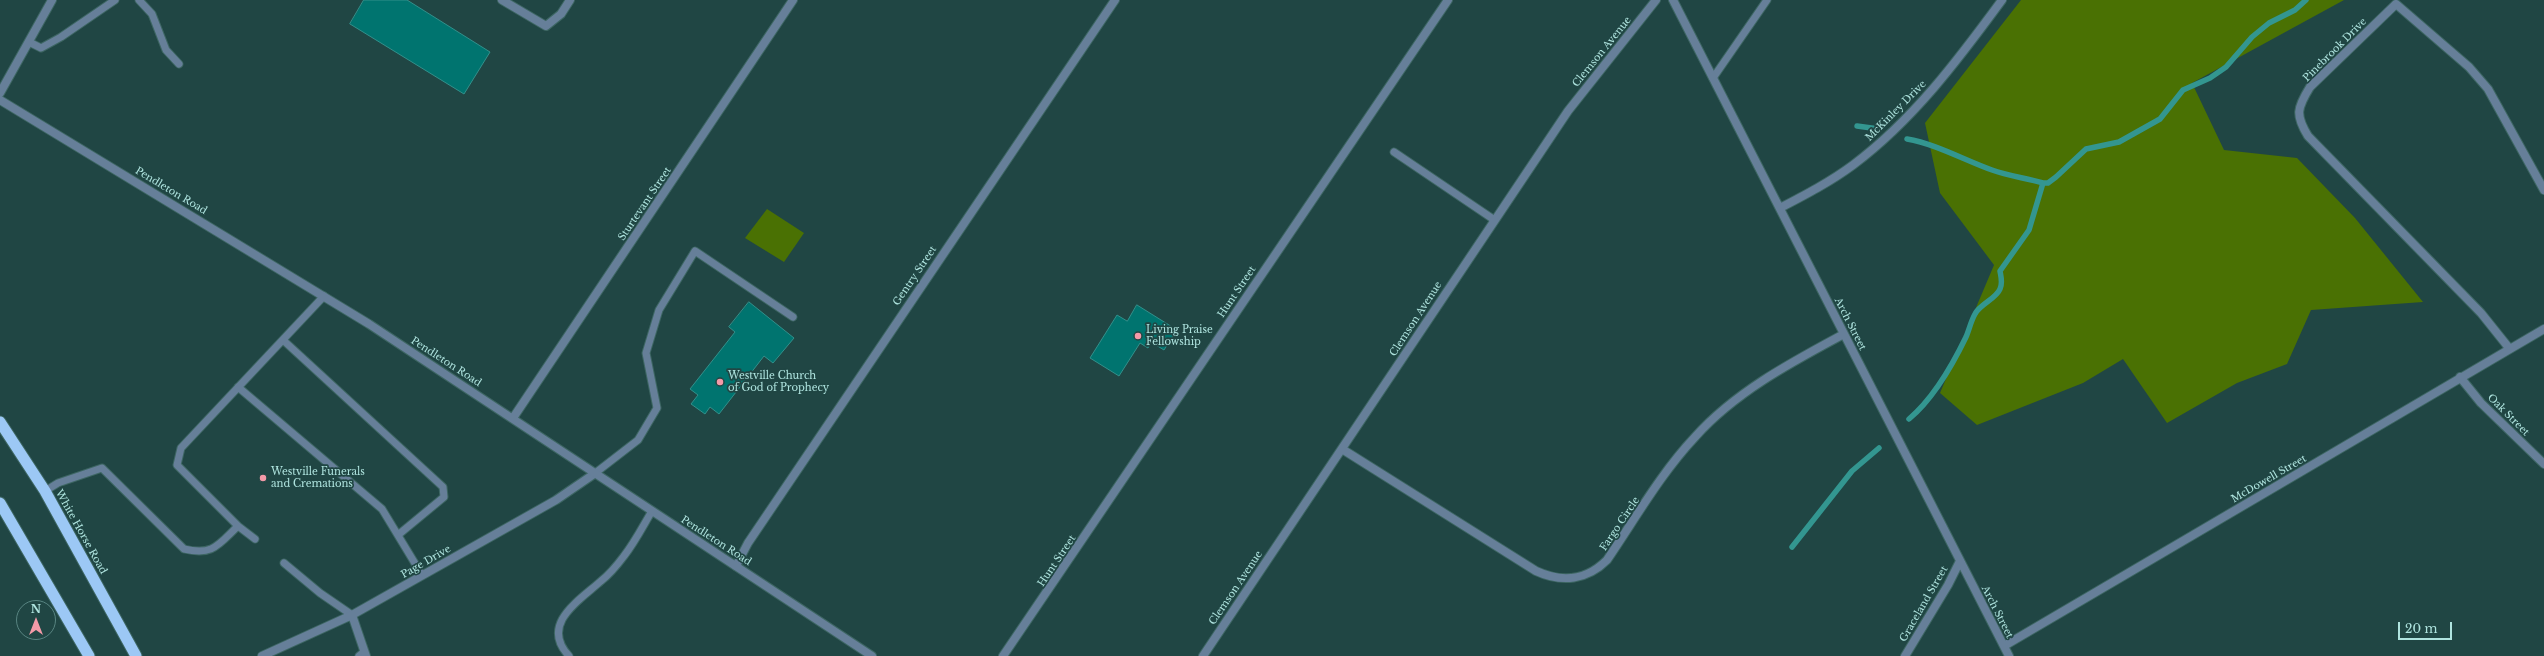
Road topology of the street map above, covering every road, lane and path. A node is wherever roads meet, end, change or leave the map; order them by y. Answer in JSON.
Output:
{"nodes":[{"id":1,"x":52,"y":0,"type":"edge"},
{"id":2,"x":115,"y":0,"type":"edge"},
{"id":3,"x":140,"y":0,"type":"edge"},
{"id":4,"x":502,"y":0,"type":"edge"},
{"id":5,"x":570,"y":0,"type":"edge"},
{"id":6,"x":793,"y":0,"type":"edge"},
{"id":7,"x":1115,"y":0,"type":"edge"},
{"id":8,"x":1448,"y":0,"type":"edge"},
{"id":9,"x":1656,"y":0,"type":"edge"},
{"id":10,"x":1673,"y":0,"type":"edge"},
{"id":11,"x":1767,"y":0,"type":"edge"},
{"id":12,"x":2002,"y":0,"type":"edge"},
{"id":13,"x":29,"y":42,"type":"junction"},
{"id":14,"x":179,"y":64,"type":"dead end"},
{"id":15,"x":1713,"y":78,"type":"junction"},
{"id":16,"x":0,"y":93,"type":"edge"},
{"id":17,"x":0,"y":100,"type":"edge"},
{"id":18,"x":1394,"y":152,"type":"dead end"},
{"id":19,"x":2544,"y":190,"type":"edge"},
{"id":20,"x":1780,"y":208,"type":"junction"},
{"id":21,"x":1493,"y":220,"type":"junction"},
{"id":22,"x":324,"y":296,"type":"junction"},
{"id":23,"x":793,"y":317,"type":"dead end"},
{"id":24,"x":2544,"y":329,"type":"edge"},
{"id":25,"x":1844,"y":334,"type":"junction"},
{"id":26,"x":283,"y":340,"type":"junction"},
{"id":27,"x":2509,"y":348,"type":"junction"},
{"id":28,"x":2460,"y":377,"type":"junction"},
{"id":29,"x":238,"y":388,"type":"junction"},
{"id":30,"x":513,"y":418,"type":"junction"},
{"id":31,"x":0,"y":422,"type":"edge"},
{"id":32,"x":1342,"y":449,"type":"junction"},
{"id":33,"x":2544,"y":464,"type":"edge"},
{"id":34,"x":594,"y":474,"type":"junction"},
{"id":35,"x":45,"y":491,"type":"junction"},
{"id":36,"x":0,"y":503,"type":"edge"},
{"id":37,"x":652,"y":511,"type":"junction"},
{"id":38,"x":238,"y":526,"type":"junction"},
{"id":39,"x":398,"y":535,"type":"junction"},
{"id":40,"x":255,"y":539,"type":"dead end"},
{"id":41,"x":1960,"y":561,"type":"junction"},
{"id":42,"x":284,"y":563,"type":"dead end"},
{"id":43,"x":736,"y":566,"type":"junction"},
{"id":44,"x":422,"y":576,"type":"junction"},
{"id":45,"x":352,"y":615,"type":"junction"},
{"id":46,"x":2004,"y":646,"type":"junction"},
{"id":47,"x":363,"y":655,"type":"edge"},
{"id":48,"x":89,"y":656,"type":"edge"},
{"id":49,"x":136,"y":656,"type":"edge"},
{"id":50,"x":262,"y":656,"type":"edge"},
{"id":51,"x":569,"y":656,"type":"edge"},
{"id":52,"x":872,"y":656,"type":"edge"},
{"id":53,"x":1003,"y":656,"type":"edge"},
{"id":54,"x":1203,"y":656,"type":"edge"},
{"id":55,"x":1905,"y":656,"type":"edge"},
{"id":56,"x":2009,"y":656,"type":"edge"}],
"edges":[{"from":1,"to":13,"type":"street"},
{"from":2,"to":13,"type":"lane"},
{"from":3,"to":14,"type":"lane"},
{"from":4,"to":5,"type":"street"},
{"from":6,"to":30,"type":"street","name":"Sturtevant Street"},
{"from":7,"to":43,"type":"street","name":"Gentry Street"},
{"from":8,"to":53,"type":"street","name":"Hunt Street"},
{"from":9,"to":21,"type":"street","name":"Clemson Avenue"},
{"from":10,"to":15,"type":"street","name":"Arch Street"},
{"from":11,"to":15,"type":"lane"},
{"from":12,"to":20,"type":"street","name":"McKinley Drive"},
{"from":13,"to":16,"type":"street"},
{"from":15,"to":20,"type":"street","name":"Arch Street"},
{"from":17,"to":22,"type":"street","name":"Pendleton Road"},
{"from":18,"to":21,"type":"lane"},
{"from":19,"to":27,"type":"street","name":"Pinebrook Drive"},
{"from":20,"to":25,"type":"street","name":"Arch Street"},
{"from":21,"to":32,"type":"street","name":"Clemson Avenue"},
{"from":22,"to":26,"type":"lane"},
{"from":22,"to":30,"type":"street","name":"Pendleton Road"},
{"from":23,"to":34,"type":"lane"},
{"from":24,"to":27,"type":"street","name":"McDowell Street"},
{"from":25,"to":32,"type":"street","name":"Fargo Circle"},
{"from":25,"to":41,"type":"street","name":"Arch Street"},
{"from":26,"to":29,"type":"lane"},
{"from":26,"to":39,"type":"lane"},
{"from":27,"to":28,"type":"street","name":"McDowell Street"},
{"from":28,"to":33,"type":"street","name":"Oak Street"},
{"from":28,"to":46,"type":"street","name":"McDowell Street"},
{"from":29,"to":38,"type":"lane"},
{"from":29,"to":39,"type":"lane"},
{"from":30,"to":34,"type":"street","name":"Pendleton Road"},
{"from":31,"to":35,"type":"highway","name":"White Horse Road"},
{"from":32,"to":54,"type":"street","name":"Clemson Avenue"},
{"from":34,"to":37,"type":"street","name":"Pendleton Road"},
{"from":34,"to":44,"type":"street","name":"Page Drive"},
{"from":35,"to":38,"type":"lane"},
{"from":35,"to":49,"type":"highway","name":"White Horse Road"},
{"from":36,"to":48,"type":"highway"},
{"from":37,"to":43,"type":"street","name":"Pendleton Road"},
{"from":37,"to":51,"type":"lane"},
{"from":38,"to":40,"type":"lane"},
{"from":39,"to":44,"type":"lane"},
{"from":41,"to":46,"type":"street","name":"Arch Street"},
{"from":41,"to":55,"type":"street","name":"Graceland Street"},
{"from":42,"to":45,"type":"lane"},
{"from":43,"to":52,"type":"street","name":"Pendleton Road"},
{"from":44,"to":45,"type":"street","name":"Page Drive"},
{"from":45,"to":47,"type":"street"},
{"from":45,"to":50,"type":"street","name":"Page Drive"},
{"from":46,"to":56,"type":"street","name":"Arch Street"}]}
